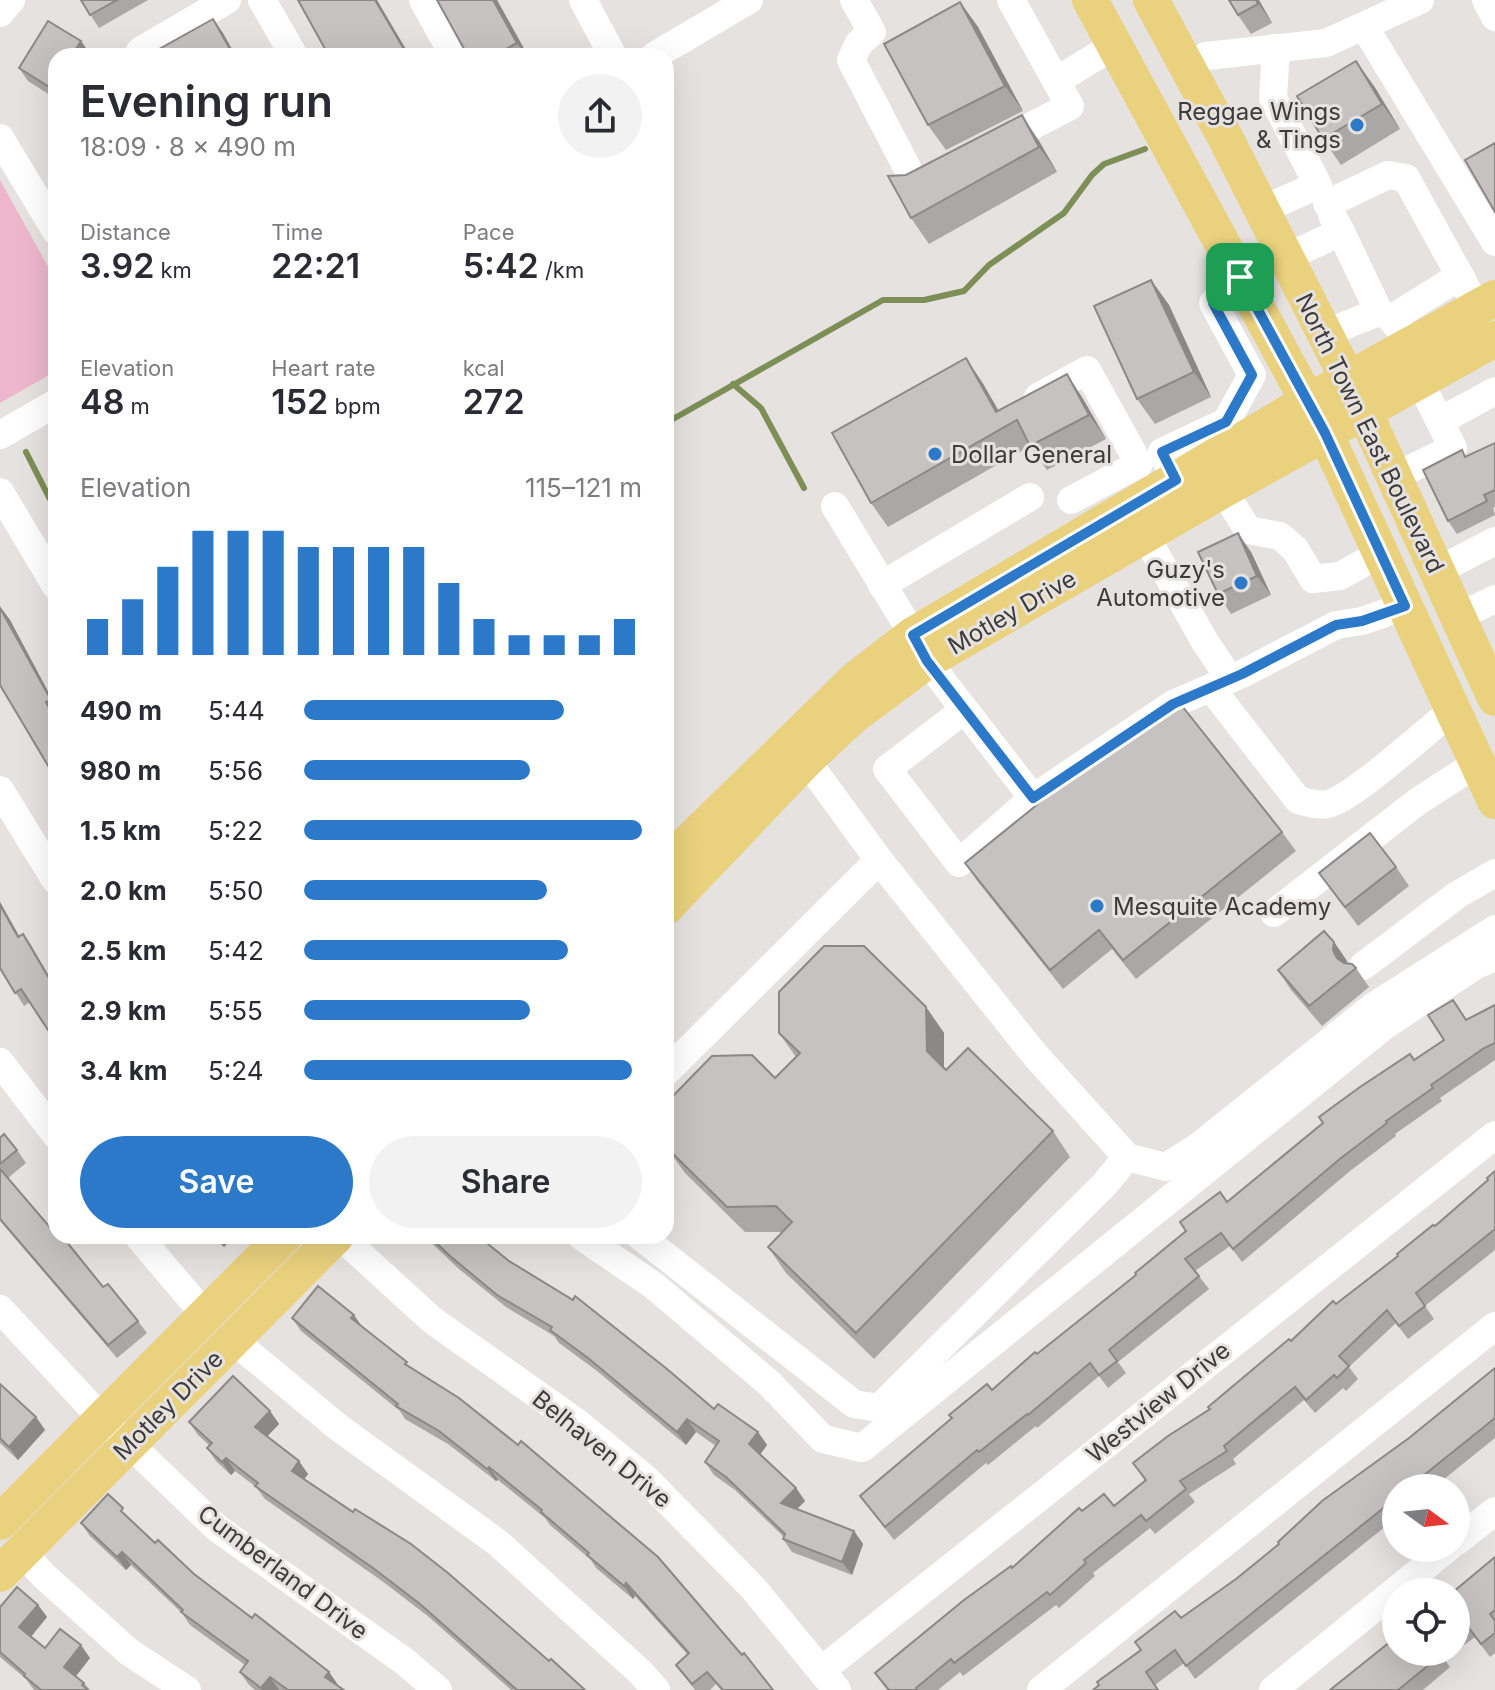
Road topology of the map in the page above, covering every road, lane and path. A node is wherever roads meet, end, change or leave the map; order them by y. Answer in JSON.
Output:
{"nodes":[{"id":1,"x":11,"y":0,"type":"edge"},
{"id":2,"x":227,"y":0,"type":"edge"},
{"id":3,"x":262,"y":0,"type":"edge"},
{"id":4,"x":423,"y":0,"type":"edge"},
{"id":5,"x":583,"y":0,"type":"edge"},
{"id":6,"x":749,"y":0,"type":"edge"},
{"id":7,"x":854,"y":0,"type":"edge"},
{"id":8,"x":1011,"y":0,"type":"edge"},
{"id":9,"x":1090,"y":0,"type":"edge"},
{"id":10,"x":1151,"y":0,"type":"edge"},
{"id":11,"x":1420,"y":0,"type":"edge"},
{"id":12,"x":1486,"y":0,"type":"edge"},
{"id":13,"x":0,"y":13,"type":"edge"},
{"id":14,"x":1495,"y":17,"type":"edge"},
{"id":15,"x":1364,"y":26,"type":"junction"},
{"id":16,"x":1115,"y":45,"type":"junction"},
{"id":17,"x":145,"y":48,"type":"edge"},
{"id":18,"x":289,"y":48,"type":"edge"},
{"id":19,"x":450,"y":48,"type":"edge"},
{"id":20,"x":609,"y":48,"type":"edge"},
{"id":21,"x":668,"y":48,"type":"edge"},
{"id":22,"x":1276,"y":48,"type":"junction"},
{"id":23,"x":1187,"y":67,"type":"junction"},
{"id":24,"x":1056,"y":81,"type":"junction"},
{"id":25,"x":0,"y":138,"type":"edge"},
{"id":26,"x":1323,"y":194,"type":"junction"},
{"id":27,"x":1262,"y":210,"type":"junction"},
{"id":28,"x":48,"y":218,"type":"edge"},
{"id":29,"x":1341,"y":232,"type":"junction"},
{"id":30,"x":1495,"y":242,"type":"edge"},
{"id":31,"x":1285,"y":258,"type":"junction"},
{"id":32,"x":1460,"y":276,"type":"junction"},
{"id":33,"x":1240,"y":277,"type":"junction"},
{"id":34,"x":1486,"y":303,"type":"edge"},
{"id":35,"x":1394,"y":325,"type":"junction"},
{"id":36,"x":1323,"y":334,"type":"junction"},
{"id":37,"x":1487,"y":343,"type":"edge"},
{"id":38,"x":1419,"y":380,"type":"junction"},
{"id":39,"x":1495,"y":383,"type":"edge"},
{"id":40,"x":1495,"y":391,"type":"edge"},
{"id":41,"x":1355,"y":396,"type":"junction"},
{"id":42,"x":1032,"y":400,"type":"edge"},
{"id":43,"x":48,"y":408,"type":"edge"},
{"id":44,"x":1316,"y":418,"type":"junction"},
{"id":45,"x":1440,"y":421,"type":"junction"},
{"id":46,"x":0,"y":435,"type":"edge"},
{"id":47,"x":1159,"y":465,"type":"junction"},
{"id":48,"x":1394,"y":477,"type":"junction"},
{"id":49,"x":1223,"y":490,"type":"junction"},
{"id":50,"x":0,"y":492,"type":"edge"},
{"id":51,"x":1030,"y":497,"type":"dead end"},
{"id":52,"x":1071,"y":500,"type":"dead end"},
{"id":53,"x":835,"y":506,"type":"dead end"},
{"id":54,"x":1122,"y":511,"type":"junction"},
{"id":55,"x":1495,"y":541,"type":"edge"},
{"id":56,"x":1381,"y":553,"type":"junction"},
{"id":57,"x":1437,"y":571,"type":"junction"},
{"id":58,"x":48,"y":573,"type":"edge"},
{"id":59,"x":882,"y":585,"type":"junction"},
{"id":60,"x":1495,"y":599,"type":"edge"},
{"id":61,"x":1405,"y":606,"type":"junction"},
{"id":62,"x":1458,"y":617,"type":"junction"},
{"id":63,"x":920,"y":648,"type":"junction"},
{"id":64,"x":1220,"y":684,"type":"junction"},
{"id":65,"x":1495,"y":698,"type":"edge"},
{"id":66,"x":964,"y":710,"type":"junction"},
{"id":67,"x":1453,"y":710,"type":"junction"},
{"id":68,"x":1486,"y":759,"type":"edge"},
{"id":69,"x":806,"y":760,"type":"junction"},
{"id":70,"x":0,"y":790,"type":"edge"},
{"id":71,"x":1033,"y":798,"type":"junction"},
{"id":72,"x":1495,"y":801,"type":"edge"},
{"id":73,"x":674,"y":856,"type":"edge"},
{"id":74,"x":879,"y":860,"type":"junction"},
{"id":75,"x":48,"y":868,"type":"edge"},
{"id":76,"x":1495,"y":873,"type":"edge"},
{"id":77,"x":674,"y":899,"type":"edge"},
{"id":78,"x":1274,"y":913,"type":"dead end"},
{"id":79,"x":1495,"y":929,"type":"edge"},
{"id":80,"x":1495,"y":957,"type":"edge"},
{"id":81,"x":1363,"y":966,"type":"dead end"},
{"id":82,"x":0,"y":1062,"type":"edge"},
{"id":83,"x":674,"y":1064,"type":"edge"},
{"id":84,"x":48,"y":1125,"type":"edge"},
{"id":85,"x":1495,"y":1135,"type":"edge"},
{"id":86,"x":1127,"y":1157,"type":"junction"},
{"id":87,"x":145,"y":1244,"type":"edge"},
{"id":88,"x":276,"y":1244,"type":"edge"},
{"id":89,"x":330,"y":1244,"type":"edge"},
{"id":90,"x":347,"y":1244,"type":"edge"},
{"id":91,"x":593,"y":1244,"type":"edge"},
{"id":92,"x":650,"y":1244,"type":"edge"},
{"id":93,"x":0,"y":1309,"type":"edge"},
{"id":94,"x":205,"y":1315,"type":"junction"},
{"id":95,"x":1495,"y":1326,"type":"edge"},
{"id":96,"x":233,"y":1340,"type":"junction"},
{"id":97,"x":104,"y":1419,"type":"junction"},
{"id":98,"x":129,"y":1444,"type":"junction"},
{"id":99,"x":1495,"y":1511,"type":"edge"},
{"id":100,"x":0,"y":1521,"type":"edge"},
{"id":101,"x":1470,"y":1531,"type":"edge"},
{"id":102,"x":1431,"y":1562,"type":"edge"},
{"id":103,"x":11,"y":1563,"type":"edge"},
{"id":104,"x":829,"y":1680,"type":"edge"},
{"id":105,"x":187,"y":1690,"type":"edge"},
{"id":106,"x":438,"y":1690,"type":"edge"},
{"id":107,"x":656,"y":1690,"type":"edge"},
{"id":108,"x":1041,"y":1690,"type":"edge"},
{"id":109,"x":1273,"y":1690,"type":"edge"}],
"edges":[{"from":1,"to":13,"type":"street"},
{"from":2,"to":17,"type":"street"},
{"from":3,"to":18,"type":"street"},
{"from":4,"to":19,"type":"street"},
{"from":5,"to":20,"type":"street"},
{"from":6,"to":21,"type":"street"},
{"from":7,"to":24,"type":"street"},
{"from":8,"to":24,"type":"street"},
{"from":9,"to":16,"type":"main road","name":"North Town East Boulevard"},
{"from":10,"to":23,"type":"main road","name":"North Town East Boulevard"},
{"from":11,"to":15,"type":"street"},
{"from":12,"to":14,"type":"street"},
{"from":15,"to":22,"type":"street"},
{"from":15,"to":30,"type":"street"},
{"from":16,"to":24,"type":"street"},
{"from":16,"to":33,"type":"main road","name":"North Town East Boulevard"},
{"from":22,"to":23,"type":"street"},
{"from":22,"to":26,"type":"street"},
{"from":23,"to":27,"type":"main road","name":"North Town East Boulevard"},
{"from":25,"to":28,"type":"street"},
{"from":26,"to":27,"type":"street"},
{"from":26,"to":29,"type":"street"},
{"from":26,"to":32,"type":"street"},
{"from":27,"to":31,"type":"main road","name":"North Town East Boulevard"},
{"from":29,"to":31,"type":"street"},
{"from":29,"to":35,"type":"street"},
{"from":31,"to":36,"type":"main road","name":"North Town East Boulevard"},
{"from":32,"to":34,"type":"street"},
{"from":32,"to":35,"type":"street"},
{"from":33,"to":44,"type":"main road","name":"North Town East Boulevard"},
{"from":33,"to":47,"type":"street"},
{"from":34,"to":35,"type":"main road","name":"Motley Drive"},
{"from":35,"to":36,"type":"street"},
{"from":35,"to":41,"type":"main road","name":"Motley Drive"},
{"from":36,"to":41,"type":"main road","name":"North Town East Boulevard"},
{"from":37,"to":38,"type":"main road","name":"Motley Drive"},
{"from":37,"to":39,"type":"street"},
{"from":38,"to":41,"type":"main road","name":"Motley Drive"},
{"from":38,"to":45,"type":"street"},
{"from":40,"to":45,"type":"street"},
{"from":41,"to":44,"type":"main road","name":"Motley Drive"},
{"from":41,"to":48,"type":"main road","name":"North Town East Boulevard"},
{"from":42,"to":47,"type":"street"},
{"from":43,"to":46,"type":"street"},
{"from":44,"to":47,"type":"main road","name":"Motley Drive"},
{"from":44,"to":49,"type":"main road","name":"Motley Drive"},
{"from":44,"to":56,"type":"main road","name":"North Town East Boulevard"},
{"from":45,"to":48,"type":"street"},
{"from":47,"to":54,"type":"main road","name":"Motley Drive"},
{"from":48,"to":57,"type":"main road","name":"North Town East Boulevard"},
{"from":49,"to":54,"type":"main road","name":"Motley Drive"},
{"from":49,"to":56,"type":"street"},
{"from":50,"to":58,"type":"street"},
{"from":51,"to":59,"type":"street"},
{"from":52,"to":54,"type":"street"},
{"from":53,"to":59,"type":"street"},
{"from":54,"to":63,"type":"main road","name":"Motley Drive"},
{"from":54,"to":64,"type":"street"},
{"from":55,"to":57,"type":"street"},
{"from":56,"to":61,"type":"main road","name":"North Town East Boulevard"},
{"from":57,"to":62,"type":"main road","name":"North Town East Boulevard"},
{"from":59,"to":63,"type":"street"},
{"from":60,"to":62,"type":"street"},
{"from":61,"to":64,"type":"street"},
{"from":61,"to":67,"type":"main road","name":"North Town East Boulevard"},
{"from":62,"to":65,"type":"main road","name":"North Town East Boulevard"},
{"from":63,"to":66,"type":"street"},
{"from":63,"to":69,"type":"main road","name":"Motley Drive"},
{"from":63,"to":73,"type":"main road","name":"Motley Drive"},
{"from":64,"to":67,"type":"street"},
{"from":64,"to":71,"type":"street"},
{"from":66,"to":71,"type":"street"},
{"from":66,"to":71,"type":"street"},
{"from":67,"to":68,"type":"main road","name":"North Town East Boulevard"},
{"from":68,"to":72,"type":"main road","name":"North Town East Boulevard"},
{"from":68,"to":78,"type":"street"},
{"from":69,"to":74,"type":"street"},
{"from":69,"to":77,"type":"main road","name":"Motley Drive"},
{"from":70,"to":75,"type":"street"},
{"from":74,"to":83,"type":"street"},
{"from":74,"to":86,"type":"street"},
{"from":76,"to":81,"type":"street"},
{"from":79,"to":86,"type":"street"},
{"from":80,"to":91,"type":"street"},
{"from":82,"to":84,"type":"street"},
{"from":85,"to":104,"type":"street","name":"Westview Drive"},
{"from":86,"to":92,"type":"street"},
{"from":87,"to":94,"type":"street"},
{"from":88,"to":94,"type":"main road","name":"Motley Drive"},
{"from":89,"to":96,"type":"main road","name":"Motley Drive"},
{"from":90,"to":104,"type":"street","name":"Belhaven Drive"},
{"from":93,"to":97,"type":"street","name":"Cumberland Drive"},
{"from":94,"to":97,"type":"main road","name":"Motley Drive"},
{"from":95,"to":108,"type":"street"},
{"from":96,"to":98,"type":"main road","name":"Motley Drive"},
{"from":96,"to":107,"type":"street"},
{"from":97,"to":98,"type":"street","name":"Cumberland Drive"},
{"from":97,"to":100,"type":"main road","name":"Motley Drive"},
{"from":98,"to":103,"type":"main road","name":"Motley Drive"},
{"from":98,"to":106,"type":"street","name":"Cumberland Drive"},
{"from":99,"to":101,"type":"street"},
{"from":102,"to":109,"type":"street"},
{"from":103,"to":105,"type":"street"}]}
